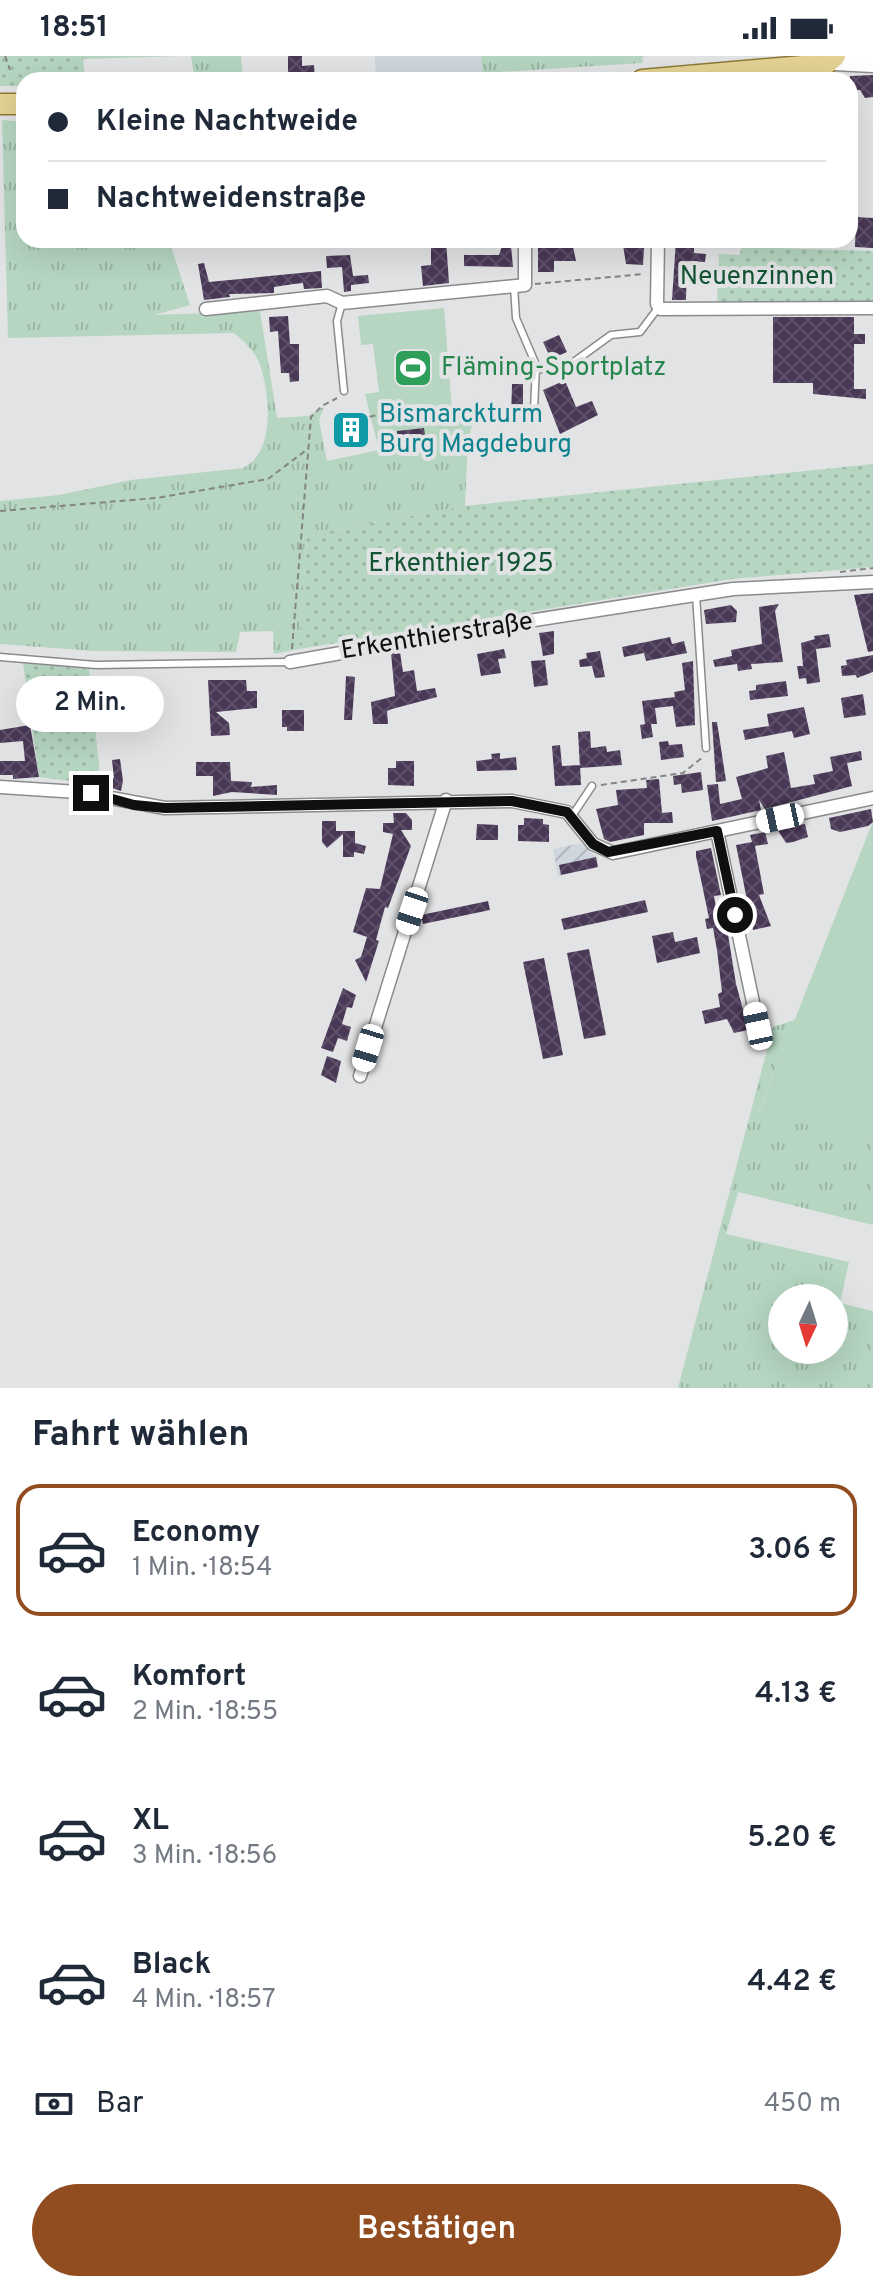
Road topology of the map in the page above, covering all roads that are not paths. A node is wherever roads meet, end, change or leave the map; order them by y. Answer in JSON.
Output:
{"nodes":[{"id":1,"x":835,"y":58,"type":"edge"},
{"id":2,"x":873,"y":63,"type":"edge"},
{"id":3,"x":715,"y":72,"type":"edge"},
{"id":4,"x":524,"y":248,"type":"edge"},
{"id":5,"x":658,"y":248,"type":"edge"},
{"id":6,"x":520,"y":286,"type":"junction"},
{"id":7,"x":342,"y":303,"type":"junction"},
{"id":8,"x":658,"y":308,"type":"junction"},
{"id":9,"x":873,"y":308,"type":"edge"},
{"id":10,"x":206,"y":309,"type":"dead end"},
{"id":11,"x":536,"y":370,"type":"junction"},
{"id":12,"x":344,"y":391,"type":"road end"},
{"id":13,"x":534,"y":410,"type":"dead end"},
{"id":14,"x":873,"y":582,"type":"edge"},
{"id":15,"x":696,"y":595,"type":"junction"},
{"id":16,"x":0,"y":657,"type":"edge"},
{"id":17,"x":290,"y":662,"type":"joint"},
{"id":18,"x":706,"y":748,"type":"road end"},
{"id":19,"x":592,"y":786,"type":"road end"},
{"id":20,"x":0,"y":787,"type":"edge"},
{"id":21,"x":873,"y":798,"type":"edge"},
{"id":22,"x":446,"y":800,"type":"junction"},
{"id":23,"x":572,"y":816,"type":"junction"},
{"id":24,"x":717,"y":831,"type":"junction"},
{"id":25,"x":758,"y":1026,"type":"dead end"},
{"id":26,"x":360,"y":1076,"type":"dead end"}],
"edges":[{"from":1,"to":2,"type":"street"},
{"from":1,"to":3,"type":"main road"},
{"from":4,"to":6,"type":"street"},
{"from":5,"to":8,"type":"street"},
{"from":6,"to":7,"type":"street"},
{"from":6,"to":11,"type":"lane"},
{"from":7,"to":10,"type":"street"},
{"from":7,"to":12,"type":"lane"},
{"from":8,"to":9,"type":"street"},
{"from":8,"to":11,"type":"lane"},
{"from":11,"to":13,"type":"lane"},
{"from":14,"to":15,"type":"street","name":"Erkenthierstraße"},
{"from":15,"to":17,"type":"street","name":"Erkenthierstraße"},
{"from":15,"to":18,"type":"lane"},
{"from":16,"to":17,"type":"lane","name":"Erkenthierstraße"},
{"from":19,"to":23,"type":"lane"},
{"from":20,"to":22,"type":"street"},
{"from":21,"to":24,"type":"street"},
{"from":22,"to":23,"type":"street"},
{"from":22,"to":26,"type":"street"},
{"from":23,"to":24,"type":"street"},
{"from":24,"to":25,"type":"street"}]}
